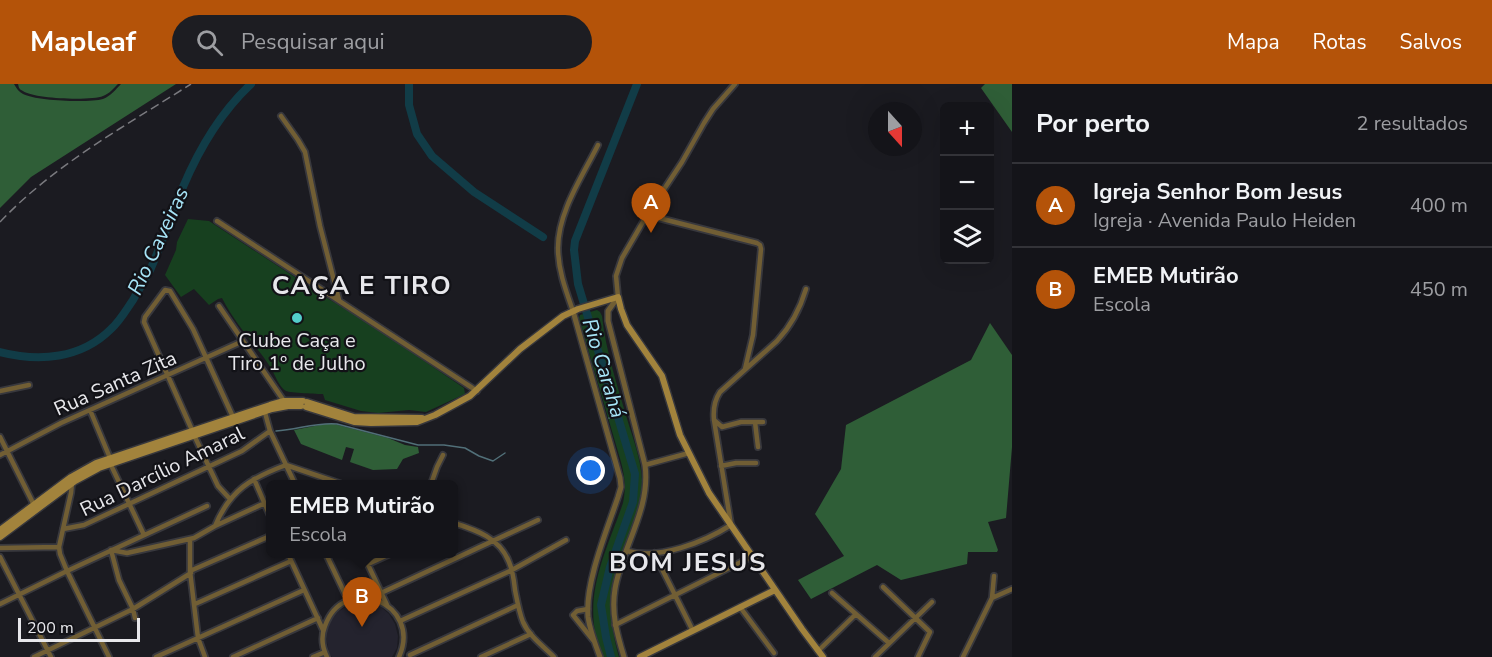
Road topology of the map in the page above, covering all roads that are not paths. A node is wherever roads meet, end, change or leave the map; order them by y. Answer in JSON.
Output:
{"nodes":[{"id":1,"x":735,"y":84,"type":"edge"},
{"id":2,"x":281,"y":116,"type":"dead end"},
{"id":3,"x":598,"y":145,"type":"dead end"},
{"id":4,"x":647,"y":215,"type":"junction"},
{"id":5,"x":217,"y":220,"type":"dead end"},
{"id":6,"x":806,"y":289,"type":"dead end"},
{"id":7,"x":618,"y":297,"type":"junction"},
{"id":8,"x":339,"y":300,"type":"junction"},
{"id":9,"x":219,"y":306,"type":"dead end"},
{"id":10,"x":576,"y":310,"type":"junction"},
{"id":11,"x":243,"y":341,"type":"junction"},
{"id":12,"x":207,"y":358,"type":"junction"},
{"id":13,"x":745,"y":369,"type":"junction"},
{"id":14,"x":168,"y":375,"type":"junction"},
{"id":15,"x":29,"y":385,"type":"dead end"},
{"id":16,"x":0,"y":391,"type":"edge"},
{"id":17,"x":477,"y":391,"type":"junction"},
{"id":18,"x":284,"y":401,"type":"junction"},
{"id":19,"x":304,"y":404,"type":"junction"},
{"id":20,"x":264,"y":409,"type":"junction"},
{"id":21,"x":90,"y":410,"type":"junction"},
{"id":22,"x":233,"y":417,"type":"junction"},
{"id":23,"x":714,"y":420,"type":"junction"},
{"id":24,"x":755,"y":422,"type":"junction"},
{"id":25,"x":763,"y":422,"type":"dead end"},
{"id":26,"x":270,"y":431,"type":"junction"},
{"id":27,"x":193,"y":433,"type":"junction"},
{"id":28,"x":0,"y":437,"type":"edge"},
{"id":29,"x":758,"y":447,"type":"dead end"},
{"id":30,"x":7,"y":451,"type":"junction"},
{"id":31,"x":688,"y":453,"type":"junction"},
{"id":32,"x":0,"y":455,"type":"edge"},
{"id":33,"x":443,"y":455,"type":"dead end"},
{"id":34,"x":110,"y":460,"type":"junction"},
{"id":35,"x":756,"y":463,"type":"dead end"},
{"id":36,"x":286,"y":465,"type":"junction"},
{"id":37,"x":645,"y":465,"type":"junction"},
{"id":38,"x":721,"y":466,"type":"junction"},
{"id":39,"x":209,"y":467,"type":"junction"},
{"id":40,"x":254,"y":479,"type":"junction"},
{"id":41,"x":293,"y":480,"type":"edge"},
{"id":42,"x":325,"y":480,"type":"edge"},
{"id":43,"x":432,"y":480,"type":"edge"},
{"id":44,"x":72,"y":483,"type":"junction"},
{"id":45,"x":230,"y":499,"type":"junction"},
{"id":46,"x":265,"y":503,"type":"joint"},
{"id":47,"x":130,"y":504,"type":"junction"},
{"id":48,"x":34,"y":505,"type":"junction"},
{"id":49,"x":207,"y":506,"type":"dead end"},
{"id":50,"x":538,"y":520,"type":"dead end"},
{"id":51,"x":458,"y":524,"type":"edge"},
{"id":52,"x":731,"y":525,"type":"junction"},
{"id":53,"x":215,"y":526,"type":"junction"},
{"id":54,"x":63,"y":529,"type":"junction"},
{"id":55,"x":0,"y":530,"type":"edge"},
{"id":56,"x":144,"y":535,"type":"junction"},
{"id":57,"x":0,"y":537,"type":"edge"},
{"id":58,"x":266,"y":538,"type":"edge"},
{"id":59,"x":190,"y":539,"type":"junction"},
{"id":60,"x":566,"y":540,"type":"dead end"},
{"id":61,"x":493,"y":541,"type":"junction"},
{"id":62,"x":0,"y":548,"type":"edge"},
{"id":63,"x":59,"y":548,"type":"junction"},
{"id":64,"x":111,"y":550,"type":"junction"},
{"id":65,"x":627,"y":550,"type":"junction"},
{"id":66,"x":654,"y":553,"type":"junction"},
{"id":67,"x":753,"y":556,"type":"junction"},
{"id":68,"x":0,"y":557,"type":"edge"},
{"id":69,"x":458,"y":557,"type":"edge"},
{"id":70,"x":290,"y":558,"type":"edge"},
{"id":71,"x":328,"y":558,"type":"edge"},
{"id":72,"x":365,"y":558,"type":"edge"},
{"id":73,"x":381,"y":558,"type":"edge"},
{"id":74,"x":456,"y":558,"type":"edge"},
{"id":75,"x":291,"y":561,"type":"junction"},
{"id":76,"x":368,"y":564,"type":"junction"},
{"id":77,"x":512,"y":570,"type":"junction"},
{"id":78,"x":67,"y":571,"type":"junction"},
{"id":79,"x":190,"y":572,"type":"junction"},
{"id":80,"x":994,"y":576,"type":"dead end"},
{"id":81,"x":883,"y":586,"type":"dead end"},
{"id":82,"x":1012,"y":589,"type":"edge"},
{"id":83,"x":304,"y":590,"type":"junction"},
{"id":84,"x":776,"y":590,"type":"junction"},
{"id":85,"x":381,"y":593,"type":"junction"},
{"id":86,"x":831,"y":593,"type":"dead end"},
{"id":87,"x":19,"y":594,"type":"junction"},
{"id":88,"x":345,"y":594,"type":"junction"},
{"id":89,"x":675,"y":595,"type":"junction"},
{"id":90,"x":992,"y":598,"type":"junction"},
{"id":91,"x":352,"y":599,"type":"junction"},
{"id":92,"x":344,"y":602,"type":"junction"},
{"id":93,"x":932,"y":602,"type":"dead end"},
{"id":94,"x":0,"y":604,"type":"edge"},
{"id":95,"x":195,"y":604,"type":"junction"},
{"id":96,"x":387,"y":605,"type":"junction"},
{"id":97,"x":518,"y":605,"type":"junction"},
{"id":98,"x":740,"y":607,"type":"junction"},
{"id":99,"x":133,"y":609,"type":"junction"},
{"id":100,"x":588,"y":609,"type":"junction"},
{"id":101,"x":856,"y":614,"type":"junction"},
{"id":102,"x":135,"y":618,"type":"dead end"},
{"id":103,"x":318,"y":618,"type":"junction"},
{"id":104,"x":915,"y":618,"type":"junction"},
{"id":105,"x":400,"y":621,"type":"junction"},
{"id":106,"x":615,"y":626,"type":"junction"},
{"id":107,"x":95,"y":628,"type":"junction"},
{"id":108,"x":323,"y":630,"type":"junction"},
{"id":109,"x":693,"y":631,"type":"junction"},
{"id":110,"x":531,"y":634,"type":"junction"},
{"id":111,"x":198,"y":638,"type":"junction"},
{"id":112,"x":593,"y":640,"type":"junction"},
{"id":113,"x":404,"y":642,"type":"junction"},
{"id":114,"x":889,"y":643,"type":"junction"},
{"id":115,"x":47,"y":651,"type":"junction"},
{"id":116,"x":818,"y":651,"type":"junction"},
{"id":117,"x":774,"y":653,"type":"dead end"},
{"id":118,"x":326,"y":654,"type":"edge"},
{"id":119,"x":654,"y":654,"type":"edge"},
{"id":120,"x":410,"y":656,"type":"edge"},
{"id":121,"x":34,"y":657,"type":"edge"},
{"id":122,"x":51,"y":657,"type":"edge"},
{"id":123,"x":109,"y":657,"type":"edge"},
{"id":124,"x":157,"y":657,"type":"edge"},
{"id":125,"x":204,"y":657,"type":"edge"},
{"id":126,"x":233,"y":657,"type":"edge"},
{"id":127,"x":313,"y":657,"type":"edge"},
{"id":128,"x":399,"y":657,"type":"edge"},
{"id":129,"x":481,"y":657,"type":"edge"},
{"id":130,"x":554,"y":657,"type":"edge"},
{"id":131,"x":600,"y":657,"type":"edge"},
{"id":132,"x":624,"y":657,"type":"edge"},
{"id":133,"x":640,"y":657,"type":"edge"},
{"id":134,"x":823,"y":657,"type":"edge"},
{"id":135,"x":875,"y":657,"type":"edge"},
{"id":136,"x":918,"y":657,"type":"edge"},
{"id":137,"x":963,"y":657,"type":"edge"}],
"edges":[{"from":1,"to":4,"type":"street"},
{"from":2,"to":8,"type":"street"},
{"from":3,"to":10,"type":"street"},
{"from":4,"to":7,"type":"street"},
{"from":4,"to":13,"type":"street"},
{"from":5,"to":8,"type":"street"},
{"from":6,"to":13,"type":"street"},
{"from":7,"to":10,"type":"main road"},
{"from":7,"to":31,"type":"main road"},
{"from":7,"to":37,"type":"street"},
{"from":8,"to":17,"type":"street"},
{"from":9,"to":11,"type":"street"},
{"from":10,"to":17,"type":"main road"},
{"from":10,"to":100,"type":"street"},
{"from":11,"to":12,"type":"street","name":"Rua Santa Zita"},
{"from":11,"to":18,"type":"street"},
{"from":12,"to":14,"type":"street","name":"Rua Santa Zita"},
{"from":12,"to":14,"type":"street"},
{"from":12,"to":22,"type":"street"},
{"from":13,"to":23,"type":"street"},
{"from":14,"to":21,"type":"street","name":"Rua Santa Zita"},
{"from":14,"to":27,"type":"street"},
{"from":15,"to":16,"type":"street"},
{"from":17,"to":19,"type":"main road"},
{"from":18,"to":19,"type":"main road"},
{"from":18,"to":20,"type":"main road"},
{"from":19,"to":20,"type":"main road"},
{"from":20,"to":22,"type":"main road"},
{"from":20,"to":26,"type":"street"},
{"from":20,"to":27,"type":"main road"},
{"from":21,"to":30,"type":"street","name":"Rua Santa Zita"},
{"from":21,"to":34,"type":"street"},
{"from":22,"to":27,"type":"main road"},
{"from":23,"to":24,"type":"street"},
{"from":23,"to":38,"type":"street"},
{"from":24,"to":25,"type":"street"},
{"from":24,"to":29,"type":"street"},
{"from":26,"to":36,"type":"street"},
{"from":26,"to":39,"type":"street","name":"Rua Darcílio Amaral"},
{"from":27,"to":34,"type":"main road"},
{"from":27,"to":39,"type":"street"},
{"from":28,"to":30,"type":"street"},
{"from":30,"to":32,"type":"street","name":"Rua Santa Zita"},
{"from":30,"to":48,"type":"street"},
{"from":31,"to":37,"type":"street"},
{"from":31,"to":52,"type":"main road"},
{"from":33,"to":43,"type":"street"},
{"from":34,"to":44,"type":"main road"},
{"from":34,"to":47,"type":"street"},
{"from":34,"to":48,"type":"main road"},
{"from":35,"to":38,"type":"street"},
{"from":36,"to":40,"type":"street"},
{"from":36,"to":41,"type":"street"},
{"from":36,"to":42,"type":"street"},
{"from":37,"to":65,"type":"street"},
{"from":38,"to":52,"type":"street"},
{"from":39,"to":45,"type":"street"},
{"from":39,"to":47,"type":"street","name":"Rua Darcílio Amaral"},
{"from":40,"to":45,"type":"street"},
{"from":40,"to":46,"type":"street"},
{"from":44,"to":54,"type":"street"},
{"from":44,"to":57,"type":"main road"},
{"from":45,"to":53,"type":"street"},
{"from":46,"to":53,"type":"street"},
{"from":47,"to":54,"type":"street","name":"Rua Darcílio Amaral"},
{"from":47,"to":56,"type":"street"},
{"from":48,"to":55,"type":"main road"},
{"from":49,"to":56,"type":"street"},
{"from":50,"to":61,"type":"street"},
{"from":51,"to":61,"type":"street"},
{"from":52,"to":66,"type":"street"},
{"from":52,"to":67,"type":"main road"},
{"from":53,"to":59,"type":"street"},
{"from":54,"to":63,"type":"street"},
{"from":56,"to":64,"type":"street"},
{"from":58,"to":79,"type":"street"},
{"from":59,"to":64,"type":"street"},
{"from":59,"to":79,"type":"street"},
{"from":60,"to":77,"type":"street"},
{"from":61,"to":69,"type":"street"},
{"from":61,"to":77,"type":"street"},
{"from":62,"to":63,"type":"street"},
{"from":63,"to":78,"type":"street"},
{"from":64,"to":78,"type":"street"},
{"from":64,"to":99,"type":"street"},
{"from":65,"to":66,"type":"street"},
{"from":65,"to":106,"type":"street"},
{"from":66,"to":89,"type":"street"},
{"from":67,"to":84,"type":"main road"},
{"from":67,"to":89,"type":"street"},
{"from":68,"to":87,"type":"street"},
{"from":70,"to":75,"type":"street"},
{"from":71,"to":88,"type":"street"},
{"from":72,"to":76,"type":"street"},
{"from":73,"to":76,"type":"street"},
{"from":74,"to":85,"type":"street"},
{"from":75,"to":83,"type":"street"},
{"from":75,"to":95,"type":"street"},
{"from":76,"to":85,"type":"street"},
{"from":77,"to":97,"type":"street"},
{"from":77,"to":105,"type":"street"},
{"from":78,"to":87,"type":"street"},
{"from":78,"to":107,"type":"street"},
{"from":79,"to":95,"type":"street"},
{"from":79,"to":99,"type":"street"},
{"from":80,"to":90,"type":"street"},
{"from":81,"to":104,"type":"street"},
{"from":82,"to":90,"type":"street"},
{"from":83,"to":103,"type":"street"},
{"from":83,"to":111,"type":"street"},
{"from":84,"to":98,"type":"main road"},
{"from":84,"to":116,"type":"main road"},
{"from":85,"to":96,"type":"street"},
{"from":86,"to":101,"type":"street"},
{"from":87,"to":94,"type":"street"},
{"from":87,"to":115,"type":"street"},
{"from":88,"to":91,"type":"street"},
{"from":88,"to":92,"type":"street"},
{"from":89,"to":106,"type":"street"},
{"from":89,"to":109,"type":"street"},
{"from":90,"to":137,"type":"street"},
{"from":91,"to":92,"type":"street"},
{"from":91,"to":96,"type":"street"},
{"from":92,"to":108,"type":"street"},
{"from":93,"to":104,"type":"street"},
{"from":95,"to":111,"type":"street"},
{"from":96,"to":105,"type":"street"},
{"from":97,"to":110,"type":"street"},
{"from":97,"to":120,"type":"street"},
{"from":98,"to":109,"type":"main road"},
{"from":98,"to":117,"type":"street"},
{"from":99,"to":102,"type":"street"},
{"from":99,"to":107,"type":"street"},
{"from":100,"to":112,"type":"street"},
{"from":100,"to":112,"type":"street"},
{"from":101,"to":114,"type":"street"},
{"from":101,"to":116,"type":"street"},
{"from":103,"to":108,"type":"street"},
{"from":103,"to":126,"type":"street"},
{"from":104,"to":114,"type":"street"},
{"from":104,"to":136,"type":"street"},
{"from":105,"to":113,"type":"street"},
{"from":106,"to":132,"type":"street"},
{"from":107,"to":115,"type":"street"},
{"from":107,"to":123,"type":"street"},
{"from":108,"to":118,"type":"street"},
{"from":109,"to":119,"type":"main road"},
{"from":110,"to":129,"type":"street"},
{"from":110,"to":130,"type":"street"},
{"from":111,"to":124,"type":"street"},
{"from":111,"to":125,"type":"street"},
{"from":112,"to":131,"type":"street"},
{"from":113,"to":120,"type":"street"},
{"from":113,"to":128,"type":"street"},
{"from":114,"to":135,"type":"street"},
{"from":115,"to":121,"type":"street"},
{"from":115,"to":122,"type":"street"},
{"from":116,"to":134,"type":"main road"},
{"from":118,"to":127,"type":"street"},
{"from":119,"to":133,"type":"main road"}]}
